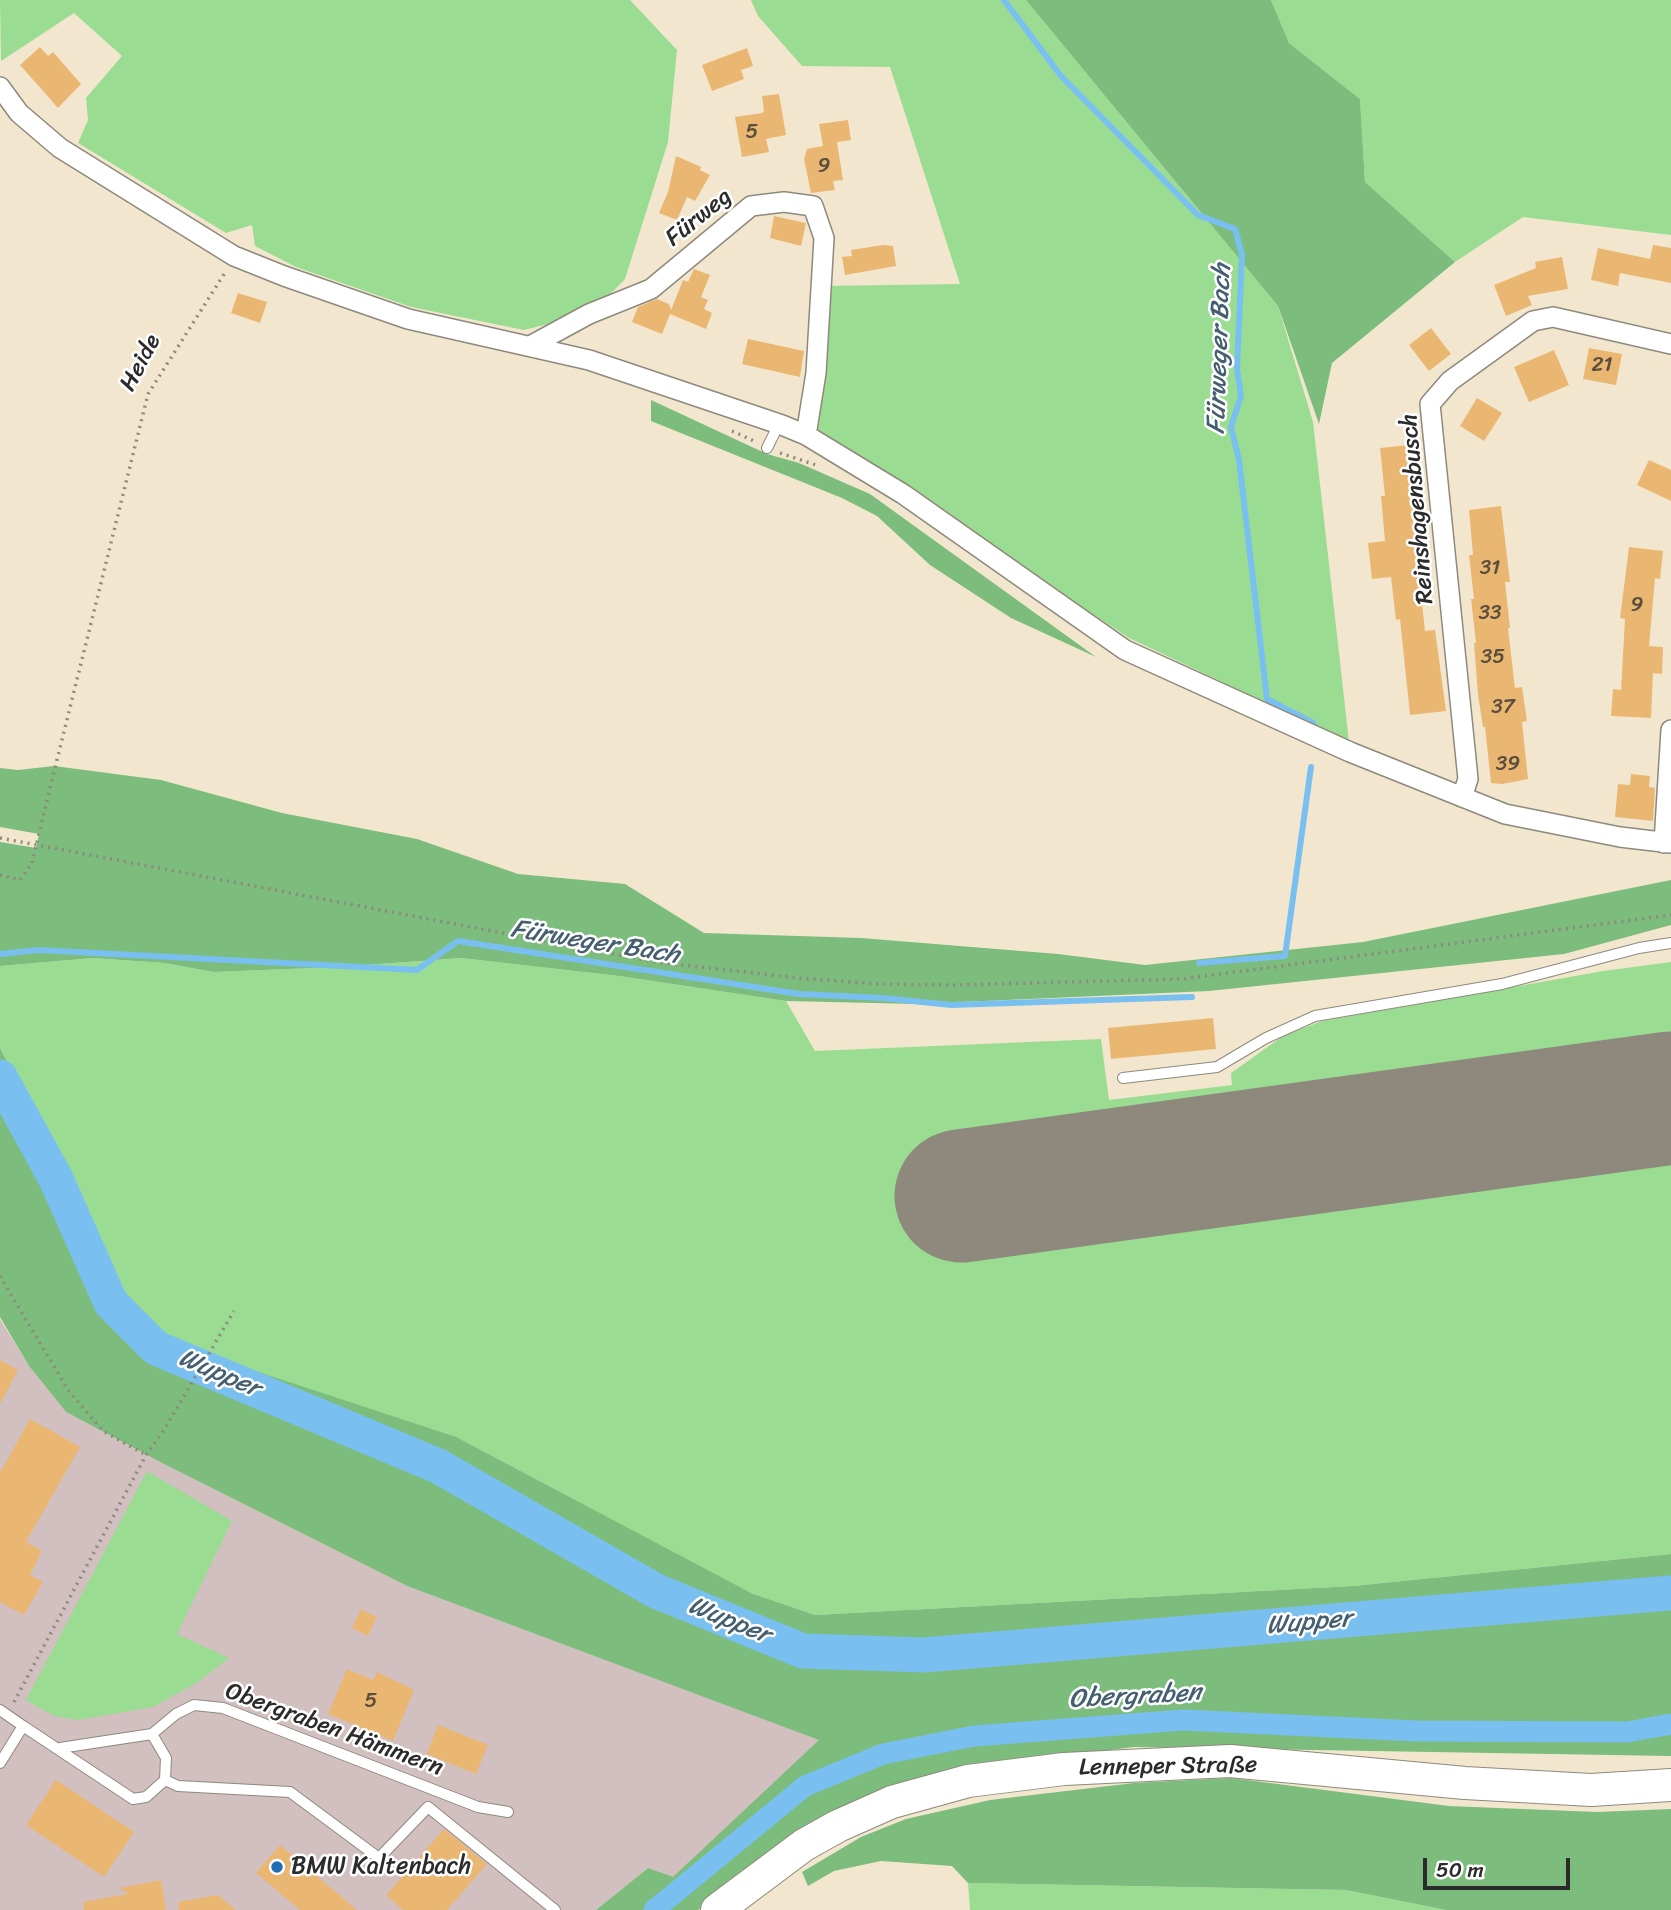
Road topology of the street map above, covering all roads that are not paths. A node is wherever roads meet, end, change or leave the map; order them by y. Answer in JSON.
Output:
{"nodes":[{"id":1,"x":0,"y":87,"type":"edge"},
{"id":2,"x":1671,"y":344,"type":"edge"},
{"id":3,"x":530,"y":346,"type":"junction"},
{"id":4,"x":779,"y":424,"type":"junction"},
{"id":5,"x":806,"y":435,"type":"junction"},
{"id":6,"x":767,"y":448,"type":"dead end"},
{"id":7,"x":1671,"y":730,"type":"edge"},
{"id":8,"x":1462,"y":797,"type":"junction"},
{"id":9,"x":1667,"y":843,"type":"edge"},
{"id":10,"x":1671,"y":943,"type":"edge"},
{"id":11,"x":1123,"y":1077,"type":"dead end"},
{"id":12,"x":4,"y":1713,"type":"edge"},
{"id":13,"x":23,"y":1726,"type":"junction"},
{"id":14,"x":152,"y":1734,"type":"junction"},
{"id":15,"x":60,"y":1748,"type":"junction"},
{"id":16,"x":0,"y":1763,"type":"edge"},
{"id":17,"x":165,"y":1780,"type":"junction"},
{"id":18,"x":1671,"y":1785,"type":"edge"},
{"id":19,"x":509,"y":1812,"type":"dead end"},
{"id":20,"x":555,"y":1910,"type":"edge"},
{"id":21,"x":717,"y":1910,"type":"edge"}],
"edges":[{"from":1,"to":3,"type":"street"},
{"from":2,"to":8,"type":"street","name":"Reinshagensbusch"},
{"from":3,"to":4,"type":"street"},
{"from":3,"to":5,"type":"street","name":"Fürweg"},
{"from":4,"to":5,"type":"street"},
{"from":4,"to":6,"type":"lane"},
{"from":5,"to":8,"type":"street"},
{"from":7,"to":9,"type":"street"},
{"from":8,"to":9,"type":"street"},
{"from":10,"to":11,"type":"lane"},
{"from":12,"to":13,"type":"lane"},
{"from":13,"to":15,"type":"lane"},
{"from":13,"to":16,"type":"lane"},
{"from":14,"to":15,"type":"lane","name":"Obergraben Hämmern"},
{"from":14,"to":17,"type":"lane"},
{"from":14,"to":19,"type":"lane","name":"Obergraben Hämmern"},
{"from":15,"to":17,"type":"lane"},
{"from":17,"to":20,"type":"lane"},
{"from":18,"to":21,"type":"main road","name":"Lenneper Straße"}]}
